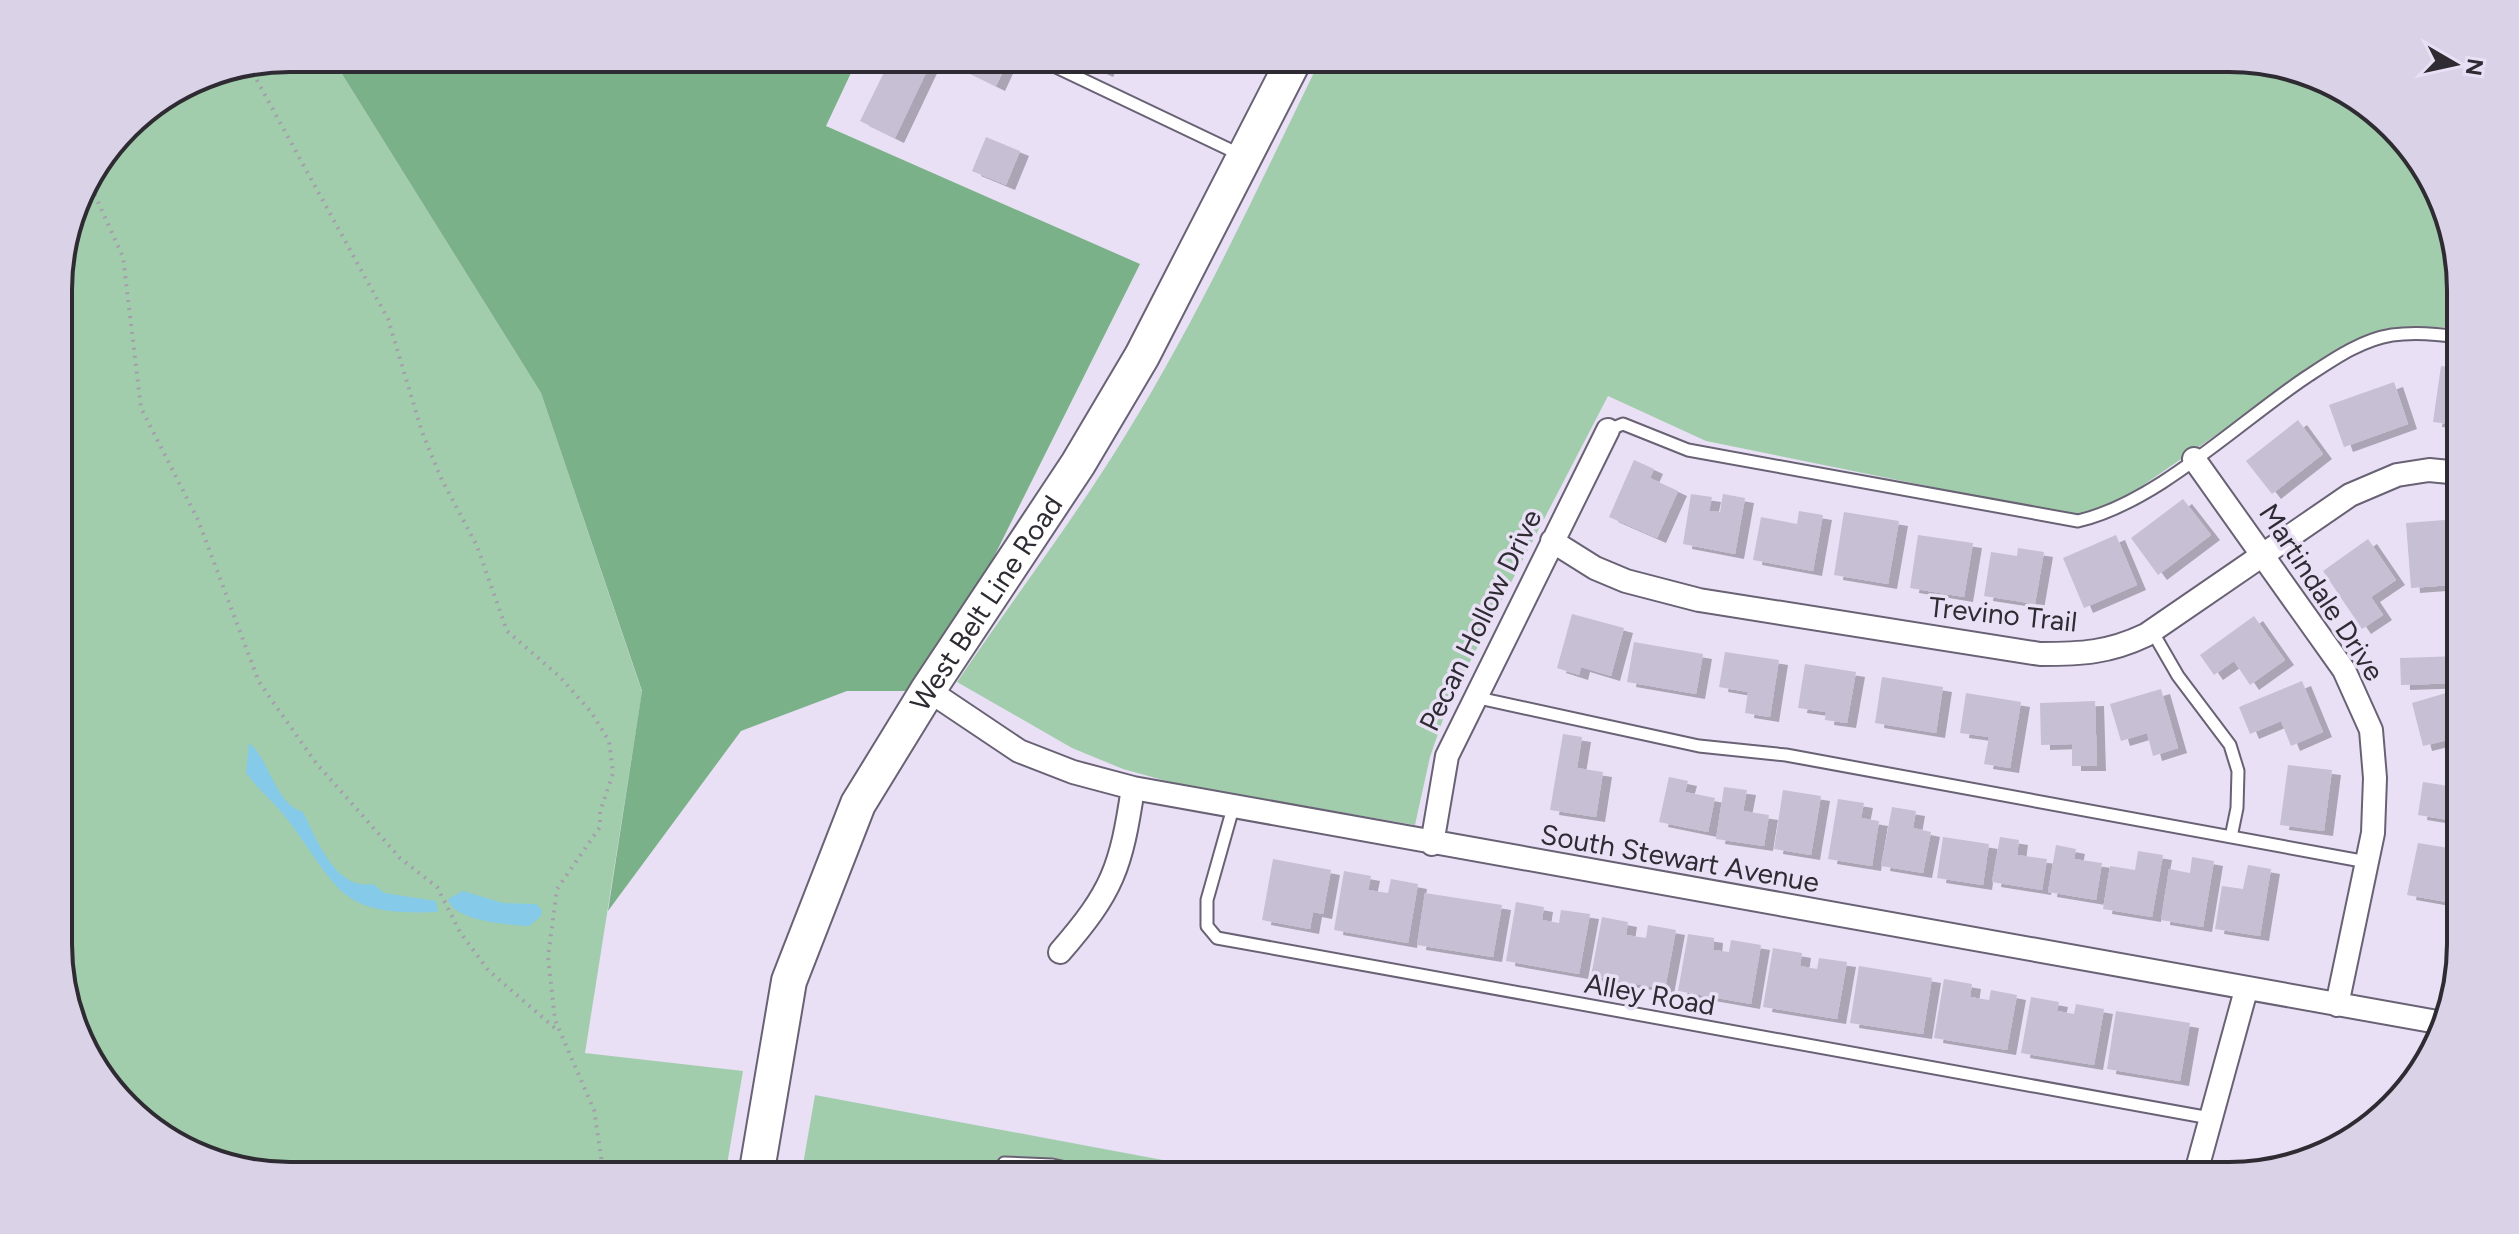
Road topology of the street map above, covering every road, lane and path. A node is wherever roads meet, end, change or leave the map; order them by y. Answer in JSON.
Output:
{"nodes":[{"id":1,"x":1067,"y":72,"type":"edge"},
{"id":2,"x":1288,"y":72,"type":"edge"},
{"id":3,"x":254,"y":75,"type":"edge"},
{"id":4,"x":1245,"y":157,"type":"junction"},
{"id":5,"x":94,"y":194,"type":"edge"},
{"id":6,"x":2447,"y":337,"type":"edge"},
{"id":7,"x":1608,"y":430,"type":"joint"},
{"id":8,"x":2194,"y":459,"type":"junction"},
{"id":9,"x":2447,"y":472,"type":"edge"},
{"id":10,"x":1552,"y":541,"type":"junction"},
{"id":11,"x":2264,"y":553,"type":"junction"},
{"id":12,"x":2152,"y":631,"type":"junction"},
{"id":13,"x":928,"y":690,"type":"junction"},
{"id":14,"x":1473,"y":697,"type":"junction"},
{"id":15,"x":1133,"y":788,"type":"junction"},
{"id":16,"x":1233,"y":808,"type":"junction"},
{"id":17,"x":2231,"y":837,"type":"junction"},
{"id":18,"x":1432,"y":844,"type":"junction"},
{"id":19,"x":2367,"y":862,"type":"junction"},
{"id":20,"x":1060,"y":952,"type":"dead end"},
{"id":21,"x":2246,"y":990,"type":"junction"},
{"id":22,"x":2337,"y":1005,"type":"junction"},
{"id":23,"x":2432,"y":1021,"type":"edge"},
{"id":24,"x":560,"y":1033,"type":"junction"},
{"id":25,"x":2210,"y":1118,"type":"junction"},
{"id":26,"x":602,"y":1162,"type":"edge"},
{"id":27,"x":758,"y":1162,"type":"edge"},
{"id":28,"x":2199,"y":1162,"type":"edge"}],
"edges":[{"from":1,"to":4,"type":"lane"},
{"from":2,"to":4,"type":"main road","name":"West Belt Line Road"},
{"from":3,"to":24,"type":"path"},
{"from":4,"to":13,"type":"main road","name":"West Belt Line Road"},
{"from":5,"to":24,"type":"path"},
{"from":6,"to":8,"type":"lane"},
{"from":7,"to":8,"type":"lane"},
{"from":7,"to":10,"type":"street","name":"Pecan Hollow Drive"},
{"from":8,"to":11,"type":"street","name":"Martindale Drive"},
{"from":9,"to":11,"type":"street","name":"Trevino Trail"},
{"from":10,"to":12,"type":"street","name":"Trevino Trail"},
{"from":10,"to":14,"type":"street","name":"Pecan Hollow Drive"},
{"from":11,"to":12,"type":"street","name":"Trevino Trail"},
{"from":11,"to":19,"type":"street","name":"Martindale Drive"},
{"from":12,"to":17,"type":"lane"},
{"from":13,"to":15,"type":"street","name":"South Stewart Avenue"},
{"from":13,"to":27,"type":"main road","name":"West Belt Line Road"},
{"from":14,"to":17,"type":"lane"},
{"from":14,"to":18,"type":"street","name":"Pecan Hollow Drive"},
{"from":15,"to":16,"type":"street","name":"South Stewart Avenue"},
{"from":15,"to":20,"type":"street"},
{"from":16,"to":18,"type":"street","name":"South Stewart Avenue"},
{"from":16,"to":25,"type":"lane","name":"Alley Road"},
{"from":17,"to":19,"type":"lane"},
{"from":18,"to":21,"type":"street","name":"South Stewart Avenue"},
{"from":19,"to":22,"type":"street","name":"Martindale Drive"},
{"from":21,"to":22,"type":"street","name":"South Stewart Avenue"},
{"from":21,"to":25,"type":"street"},
{"from":22,"to":23,"type":"street","name":"South Stewart Avenue"},
{"from":24,"to":26,"type":"path"},
{"from":25,"to":28,"type":"street"}]}
